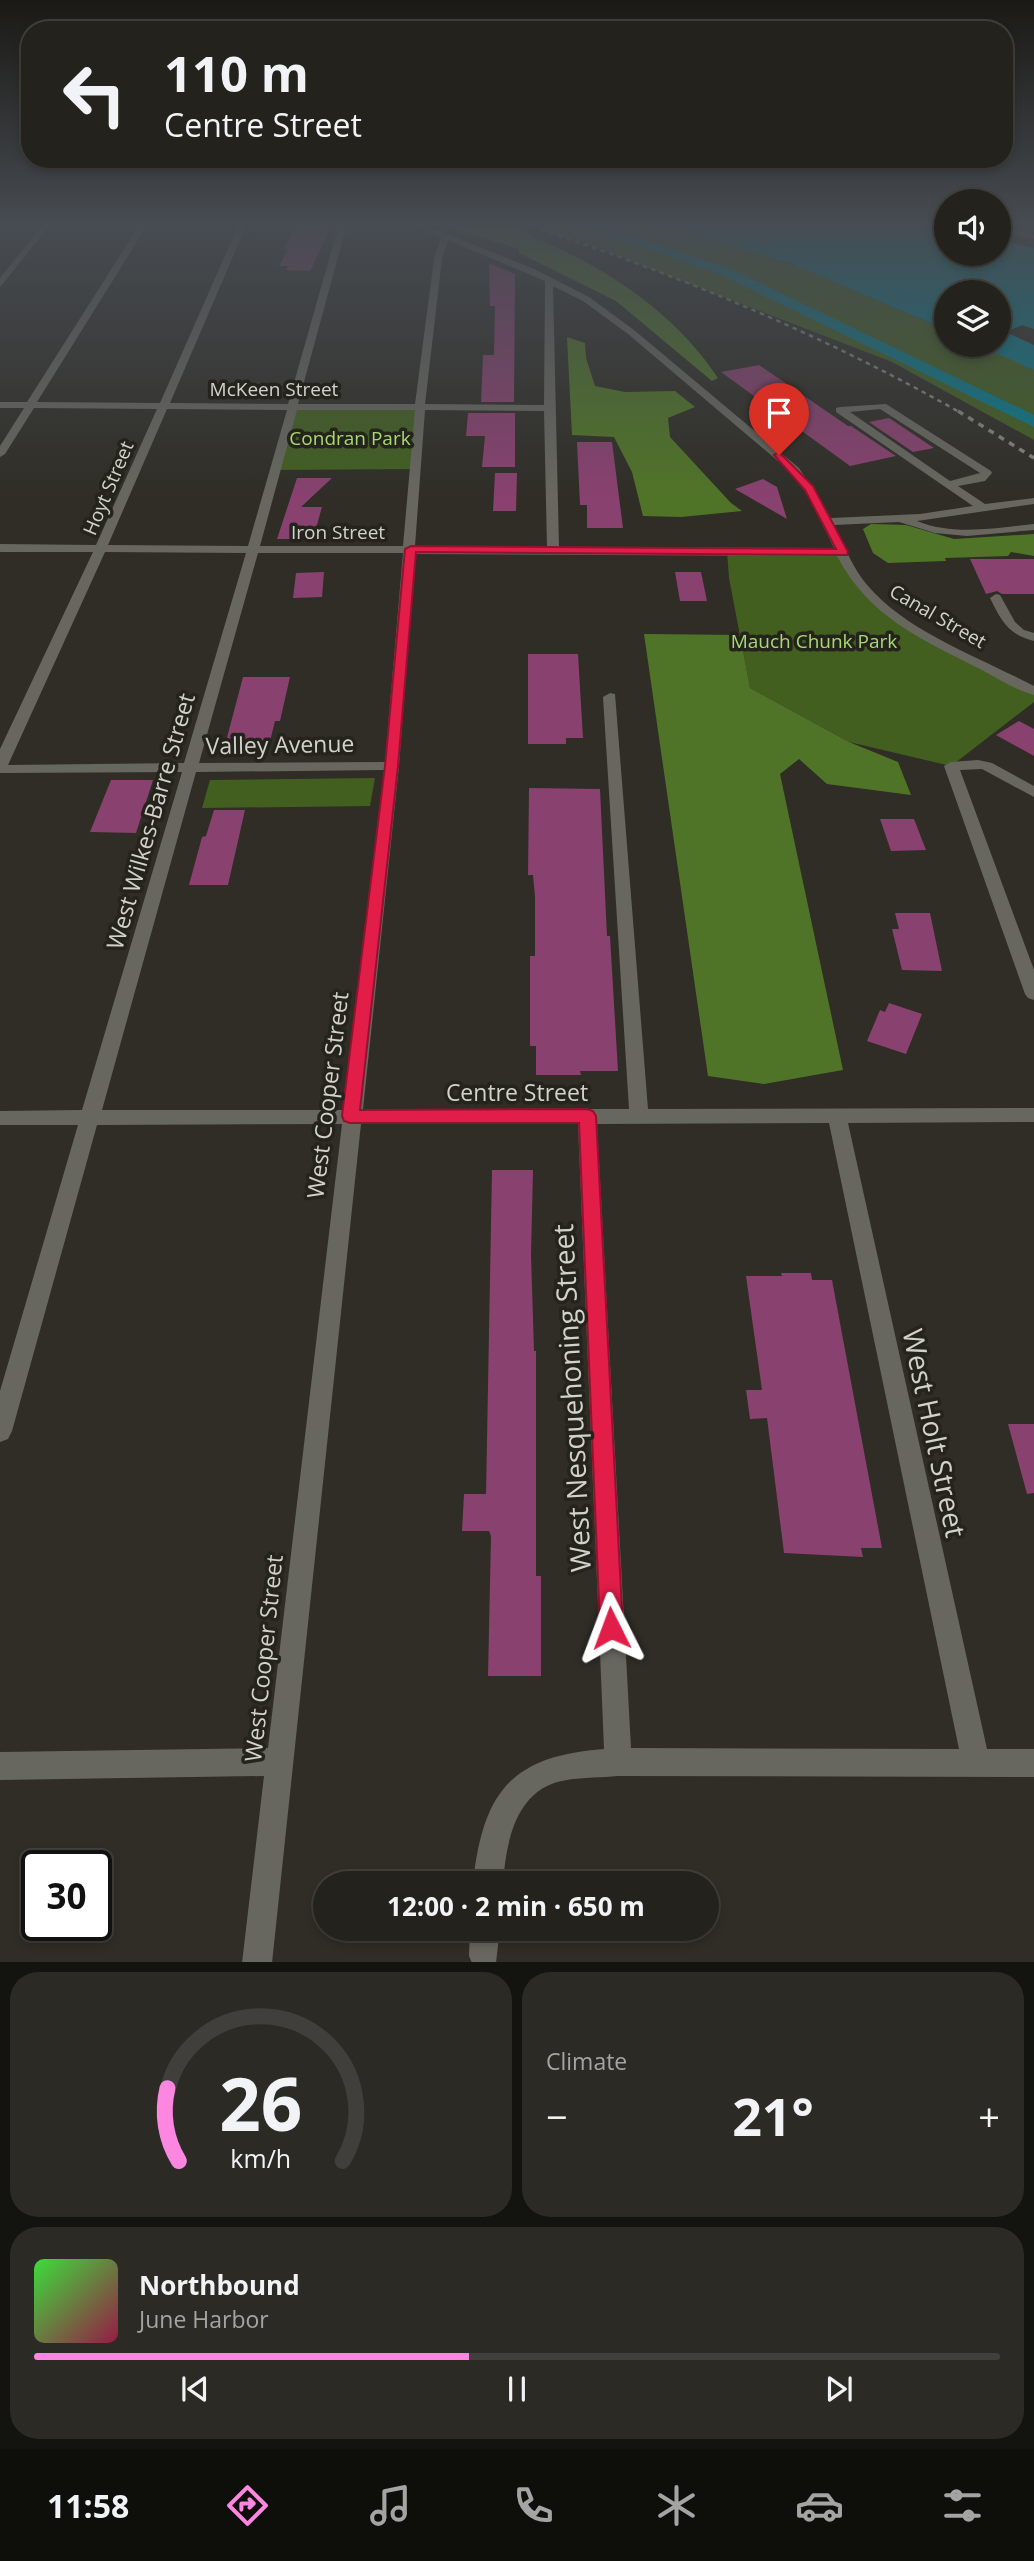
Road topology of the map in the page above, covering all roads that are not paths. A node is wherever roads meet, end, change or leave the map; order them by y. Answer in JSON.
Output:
{"nodes":[{"id":1,"x":86,"y":316,"type":"edge"},
{"id":2,"x":202,"y":316,"type":"edge"},
{"id":3,"x":317,"y":316,"type":"edge"},
{"id":4,"x":431,"y":316,"type":"edge"},
{"id":5,"x":549,"y":316,"type":"edge"},
{"id":6,"x":610,"y":316,"type":"edge"},
{"id":7,"x":0,"y":405,"type":"edge"},
{"id":8,"x":30,"y":405,"type":"junction"},
{"id":9,"x":162,"y":406,"type":"junction"},
{"id":10,"x":291,"y":407,"type":"junction"},
{"id":11,"x":420,"y":407,"type":"junction"},
{"id":12,"x":549,"y":408,"type":"junction"},
{"id":13,"x":0,"y":454,"type":"edge"},
{"id":14,"x":950,"y":484,"type":"junction"},
{"id":15,"x":1034,"y":501,"type":"edge"},
{"id":16,"x":983,"y":508,"type":"junction"},
{"id":17,"x":900,"y":518,"type":"junction"},
{"id":18,"x":828,"y":522,"type":"junction"},
{"id":19,"x":1034,"y":527,"type":"edge"},
{"id":20,"x":0,"y":548,"type":"edge"},
{"id":21,"x":101,"y":548,"type":"junction"},
{"id":22,"x":253,"y":549,"type":"junction"},
{"id":23,"x":411,"y":549,"type":"junction"},
{"id":24,"x":553,"y":550,"type":"junction"},
{"id":25,"x":843,"y":552,"type":"junction"},
{"id":26,"x":996,"y":598,"type":"dead end"},
{"id":27,"x":1034,"y":636,"type":"edge"},
{"id":28,"x":1034,"y":691,"type":"edge"},
{"id":29,"x":610,"y":698,"type":"dead end"},
{"id":30,"x":392,"y":766,"type":"junction"},
{"id":31,"x":0,"y":767,"type":"edge"},
{"id":32,"x":189,"y":768,"type":"junction"},
{"id":33,"x":1034,"y":792,"type":"edge"},
{"id":34,"x":1034,"y":995,"type":"edge"},
{"id":35,"x":1034,"y":1115,"type":"edge"},
{"id":36,"x":350,"y":1116,"type":"junction"},
{"id":37,"x":587,"y":1116,"type":"junction"},
{"id":38,"x":639,"y":1116,"type":"junction"},
{"id":39,"x":836,"y":1116,"type":"junction"},
{"id":40,"x":89,"y":1117,"type":"junction"},
{"id":41,"x":0,"y":1118,"type":"edge"},
{"id":42,"x":0,"y":1431,"type":"edge"},
{"id":43,"x":278,"y":1762,"type":"junction"},
{"id":44,"x":618,"y":1762,"type":"junction"},
{"id":45,"x":976,"y":1763,"type":"junction"},
{"id":46,"x":1034,"y":1763,"type":"edge"},
{"id":47,"x":0,"y":1766,"type":"edge"},
{"id":48,"x":489,"y":1871,"type":"edge"},
{"id":49,"x":257,"y":1962,"type":"edge"}],
"edges":[{"from":1,"to":8,"type":"street"},
{"from":2,"to":9,"type":"street","name":"Hoyt Street"},
{"from":3,"to":10,"type":"street","name":"West Wilkes-Barre Street"},
{"from":4,"to":11,"type":"street","name":"West Cooper Street"},
{"from":5,"to":12,"type":"street"},
{"from":6,"to":18,"type":"street","name":"Canal Street"},
{"from":7,"to":8,"type":"street","name":"McKeen Street"},
{"from":8,"to":9,"type":"street","name":"McKeen Street"},
{"from":8,"to":13,"type":"street"},
{"from":9,"to":10,"type":"street","name":"McKeen Street"},
{"from":9,"to":21,"type":"street","name":"Hoyt Street"},
{"from":10,"to":11,"type":"street","name":"McKeen Street"},
{"from":10,"to":22,"type":"street","name":"West Wilkes-Barre Street"},
{"from":11,"to":12,"type":"street","name":"McKeen Street"},
{"from":11,"to":23,"type":"street","name":"West Cooper Street"},
{"from":12,"to":24,"type":"street"},
{"from":14,"to":14,"type":"street"},
{"from":14,"to":16,"type":"street"},
{"from":15,"to":16,"type":"street"},
{"from":16,"to":17,"type":"street"},
{"from":17,"to":18,"type":"street"},
{"from":17,"to":19,"type":"street"},
{"from":18,"to":25,"type":"street","name":"Canal Street"},
{"from":20,"to":21,"type":"street","name":"Iron Street"},
{"from":21,"to":22,"type":"street","name":"Iron Street"},
{"from":21,"to":31,"type":"street","name":"Hoyt Street"},
{"from":22,"to":23,"type":"street","name":"Iron Street"},
{"from":22,"to":32,"type":"street","name":"West Wilkes-Barre Street"},
{"from":23,"to":24,"type":"street","name":"Iron Street"},
{"from":23,"to":30,"type":"street","name":"West Cooper Street"},
{"from":24,"to":25,"type":"street","name":"Iron Street"},
{"from":25,"to":28,"type":"street","name":"Canal Street"},
{"from":26,"to":27,"type":"street"},
{"from":29,"to":38,"type":"street"},
{"from":30,"to":32,"type":"street","name":"Valley Avenue"},
{"from":30,"to":36,"type":"street","name":"West Cooper Street"},
{"from":31,"to":32,"type":"street","name":"Valley Avenue"},
{"from":32,"to":40,"type":"street","name":"West Wilkes-Barre Street"},
{"from":33,"to":34,"type":"street"},
{"from":35,"to":39,"type":"street","name":"Centre Street"},
{"from":36,"to":37,"type":"street","name":"Centre Street"},
{"from":36,"to":40,"type":"street","name":"Centre Street"},
{"from":36,"to":43,"type":"street","name":"West Cooper Street"},
{"from":37,"to":38,"type":"street","name":"Centre Street"},
{"from":37,"to":44,"type":"street","name":"West Nesquehoning Street"},
{"from":38,"to":39,"type":"street","name":"Centre Street"},
{"from":39,"to":45,"type":"street","name":"West Holt Street"},
{"from":40,"to":41,"type":"street","name":"Centre Street"},
{"from":40,"to":42,"type":"street","name":"West Wilkes-Barre Street"},
{"from":43,"to":47,"type":"street"},
{"from":43,"to":49,"type":"street","name":"West Cooper Street"},
{"from":44,"to":45,"type":"street"},
{"from":44,"to":48,"type":"street"},
{"from":45,"to":46,"type":"street"}]}
